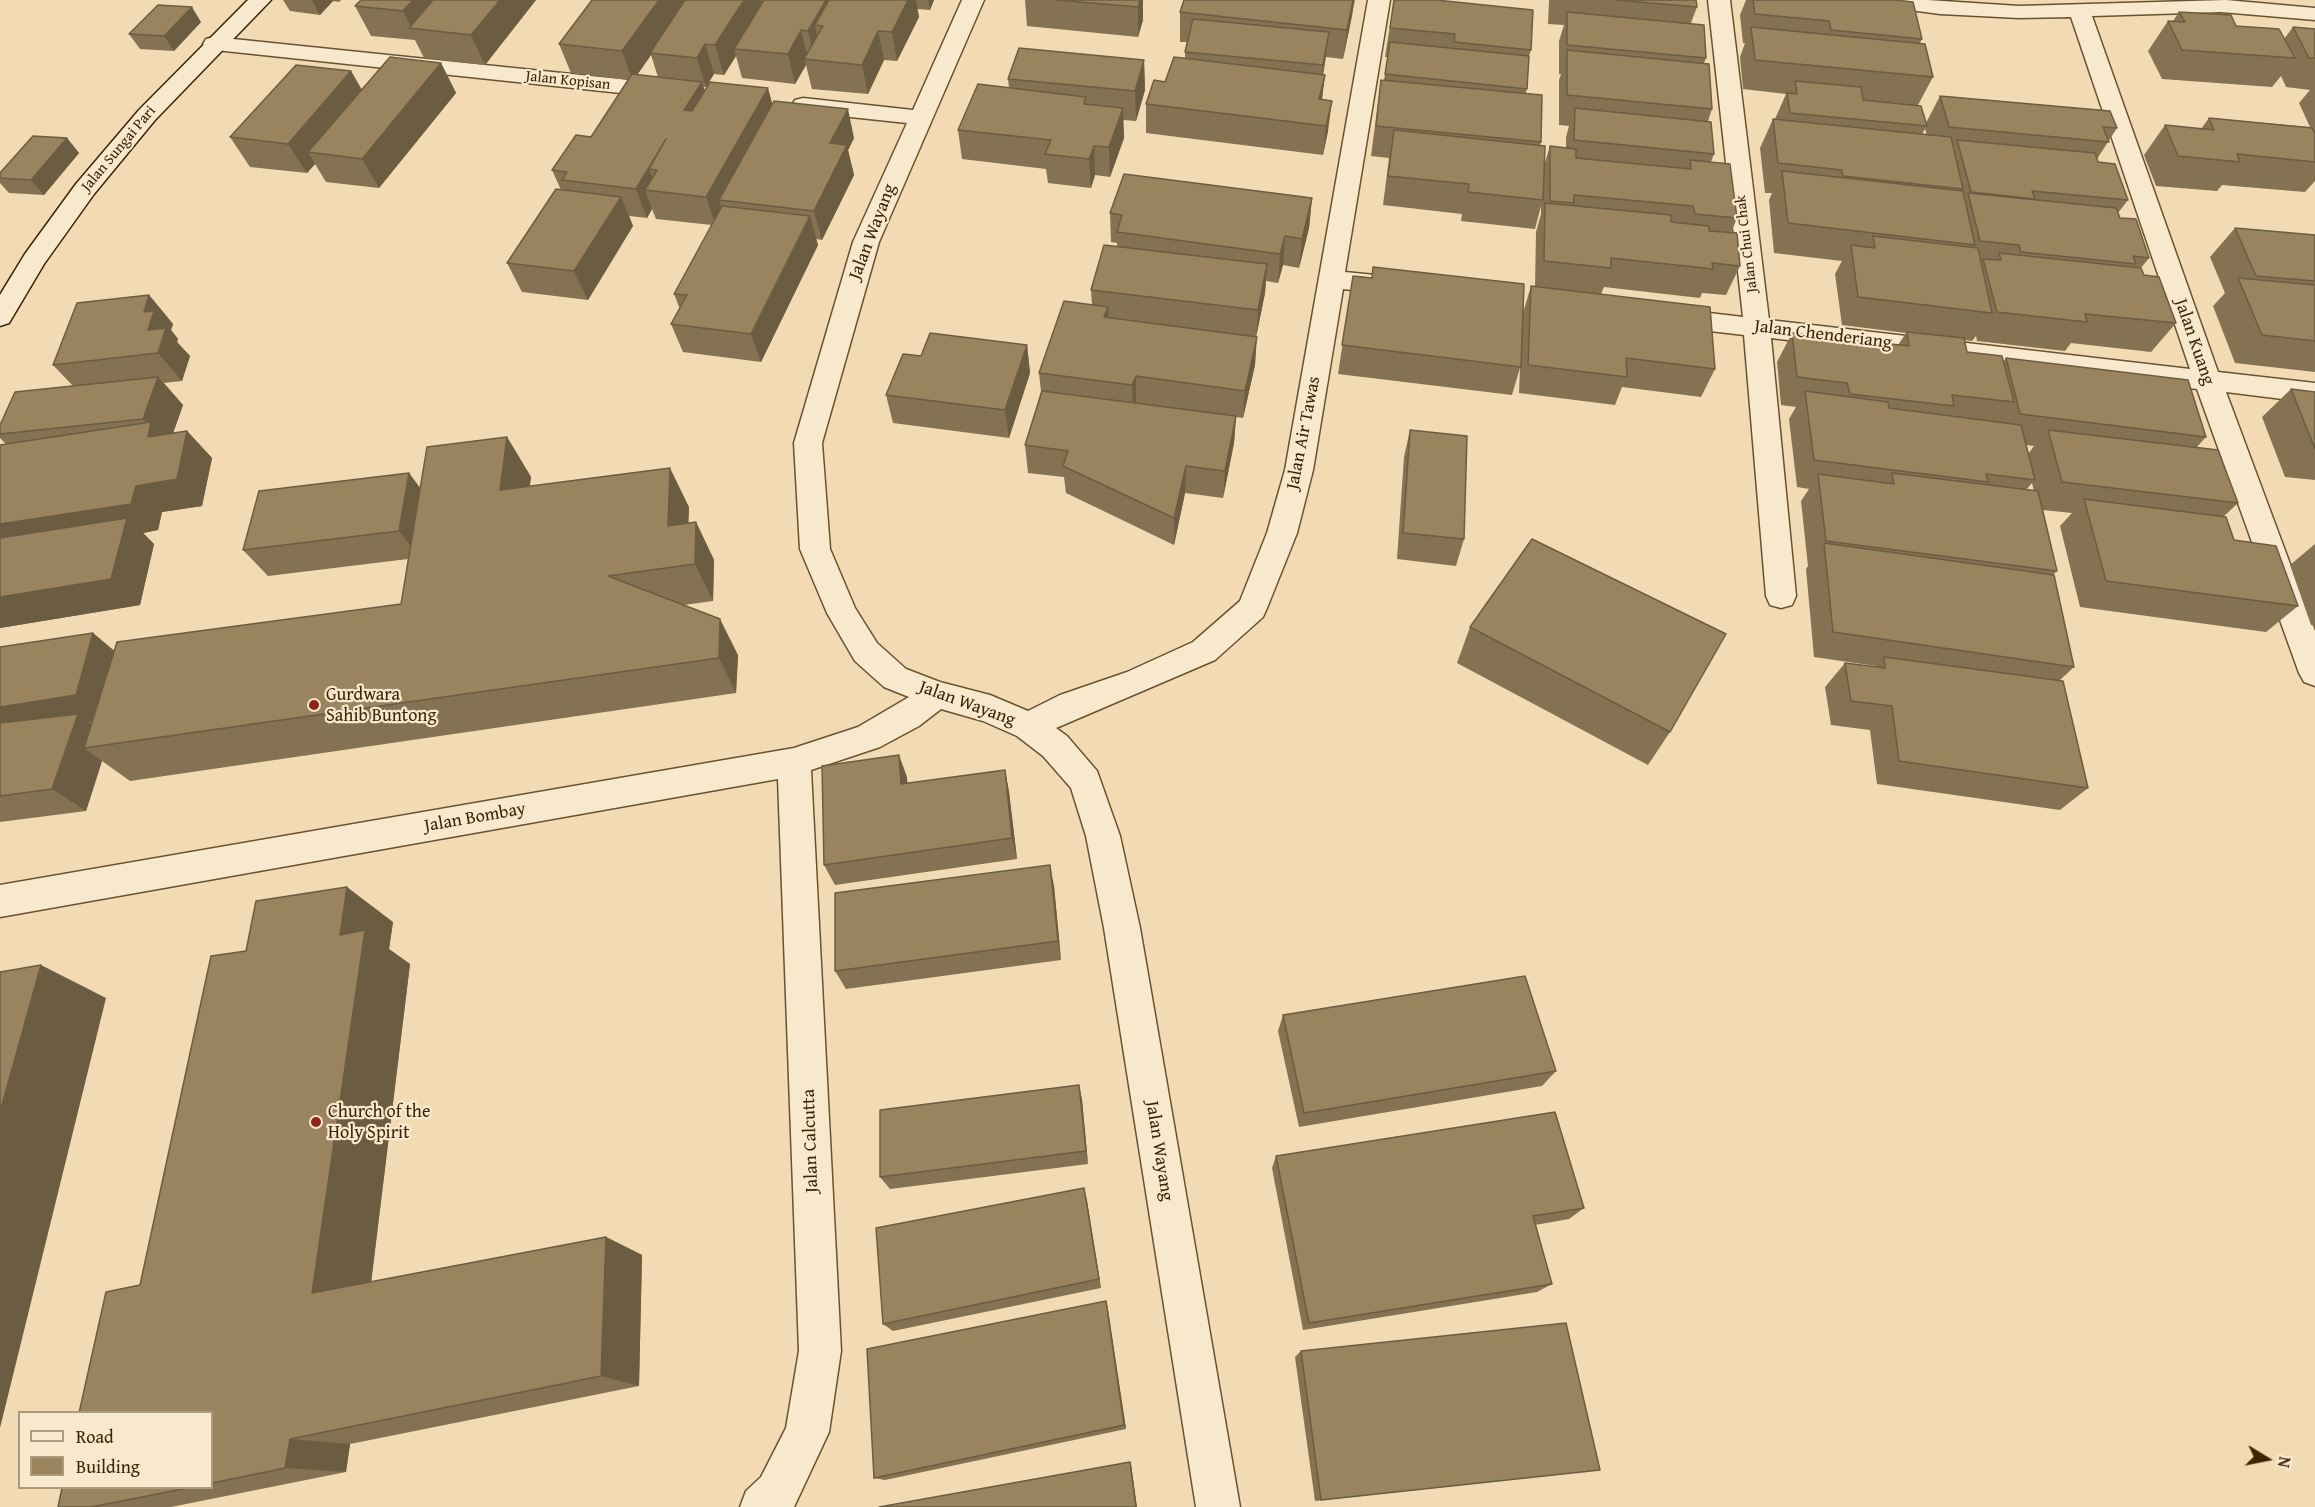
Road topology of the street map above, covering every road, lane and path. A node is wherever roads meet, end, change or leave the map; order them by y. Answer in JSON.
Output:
{"nodes":[{"id":1,"x":260,"y":0,"type":"edge"},
{"id":2,"x":973,"y":0,"type":"edge"},
{"id":3,"x":1379,"y":0,"type":"edge"},
{"id":4,"x":1719,"y":0,"type":"edge"},
{"id":5,"x":1880,"y":0,"type":"edge"},
{"id":6,"x":2079,"y":9,"type":"junction"},
{"id":7,"x":2315,"y":14,"type":"edge"},
{"id":8,"x":214,"y":44,"type":"junction"},
{"id":9,"x":685,"y":93,"type":"edge"},
{"id":10,"x":780,"y":103,"type":"edge"},
{"id":11,"x":921,"y":118,"type":"junction"},
{"id":12,"x":1332,"y":279,"type":"junction"},
{"id":13,"x":1414,"y":288,"type":"edge"},
{"id":14,"x":1639,"y":314,"type":"edge"},
{"id":15,"x":0,"y":317,"type":"edge"},
{"id":16,"x":1757,"y":327,"type":"junction"},
{"id":17,"x":2208,"y":381,"type":"junction"},
{"id":18,"x":2315,"y":393,"type":"edge"},
{"id":19,"x":1781,"y":596,"type":"dead end"},
{"id":20,"x":2315,"y":673,"type":"edge"},
{"id":21,"x":936,"y":694,"type":"junction"},
{"id":22,"x":1029,"y":726,"type":"junction"},
{"id":23,"x":794,"y":762,"type":"junction"},
{"id":24,"x":0,"y":901,"type":"edge"},
{"id":25,"x":762,"y":1507,"type":"edge"},
{"id":26,"x":1218,"y":1507,"type":"edge"}],
"edges":[{"from":1,"to":8,"type":"street","name":"Jalan Sungai Pari"},
{"from":2,"to":11,"type":"street","name":"Jalan Wayang"},
{"from":3,"to":12,"type":"street","name":"Jalan Air Tawas"},
{"from":4,"to":16,"type":"street","name":"Jalan Chui Chak"},
{"from":5,"to":6,"type":"street"},
{"from":6,"to":7,"type":"street"},
{"from":6,"to":17,"type":"street","name":"Jalan Kuang"},
{"from":8,"to":9,"type":"street","name":"Jalan Kopisan"},
{"from":8,"to":15,"type":"street","name":"Jalan Sungai Pari"},
{"from":10,"to":11,"type":"street"},
{"from":11,"to":21,"type":"street","name":"Jalan Wayang"},
{"from":12,"to":13,"type":"street"},
{"from":12,"to":22,"type":"street","name":"Jalan Air Tawas"},
{"from":14,"to":16,"type":"street","name":"Jalan Chenderiang"},
{"from":16,"to":17,"type":"street","name":"Jalan Chenderiang"},
{"from":16,"to":19,"type":"street","name":"Jalan Chui Chak"},
{"from":17,"to":18,"type":"street","name":"Jalan Chenderiang"},
{"from":17,"to":20,"type":"street","name":"Jalan Kuang"},
{"from":21,"to":22,"type":"street","name":"Jalan Wayang"},
{"from":21,"to":23,"type":"street","name":"Jalan Bombay"},
{"from":22,"to":26,"type":"street","name":"Jalan Wayang"},
{"from":23,"to":24,"type":"street","name":"Jalan Bombay"},
{"from":23,"to":25,"type":"street","name":"Jalan Calcutta"}]}
